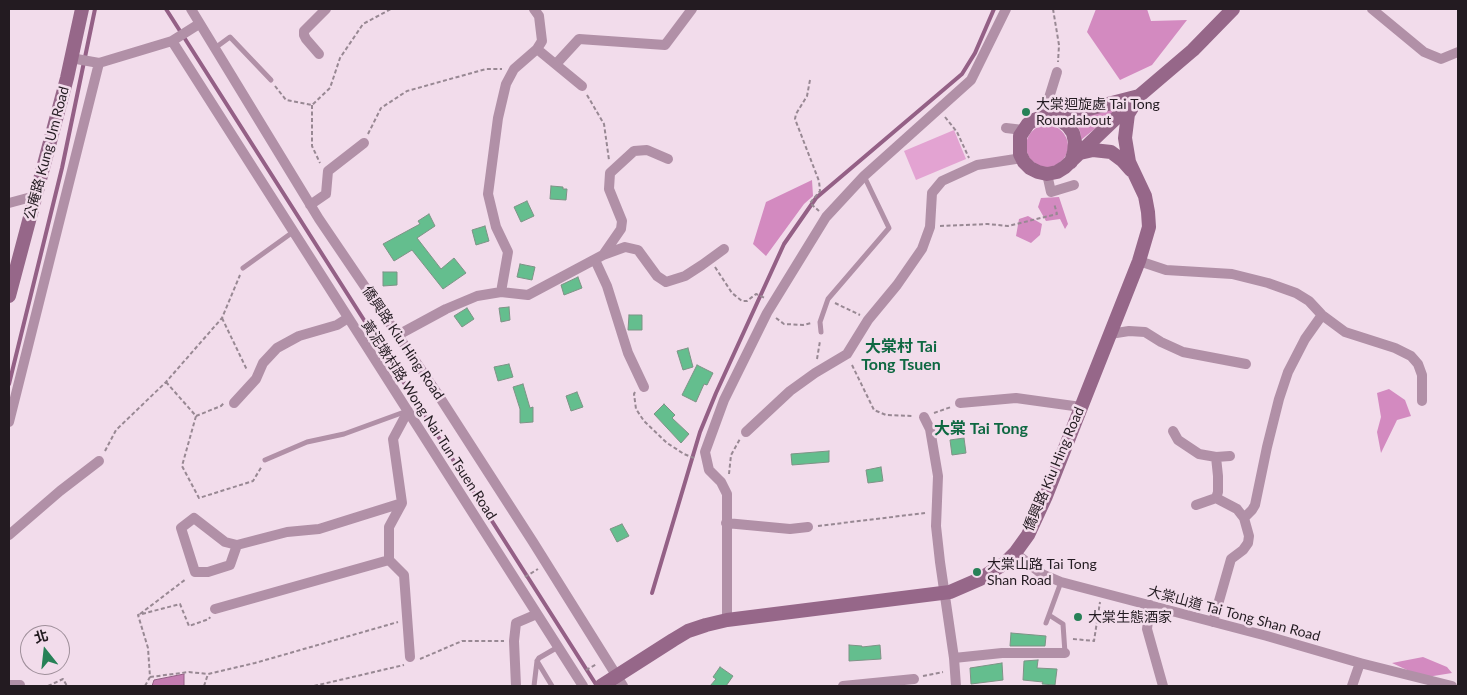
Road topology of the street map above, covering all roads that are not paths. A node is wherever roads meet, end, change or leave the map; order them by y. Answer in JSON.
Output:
{"nodes":[{"id":1,"x":82,"y":9,"type":"edge"},
{"id":2,"x":191,"y":9,"type":"edge"},
{"id":3,"x":326,"y":9,"type":"edge"},
{"id":4,"x":534,"y":9,"type":"edge"},
{"id":5,"x":692,"y":9,"type":"edge"},
{"id":6,"x":1006,"y":9,"type":"edge"},
{"id":7,"x":1233,"y":9,"type":"edge"},
{"id":8,"x":1372,"y":9,"type":"edge"},
{"id":9,"x":199,"y":24,"type":"junction"},
{"id":10,"x":172,"y":41,"type":"junction"},
{"id":11,"x":215,"y":49,"type":"junction"},
{"id":12,"x":537,"y":49,"type":"junction"},
{"id":13,"x":1458,"y":52,"type":"edge"},
{"id":14,"x":319,"y":54,"type":"dead end"},
{"id":15,"x":71,"y":58,"type":"junction"},
{"id":16,"x":100,"y":63,"type":"junction"},
{"id":17,"x":556,"y":64,"type":"junction"},
{"id":18,"x":1057,"y":72,"type":"road end"},
{"id":19,"x":271,"y":80,"type":"road end"},
{"id":20,"x":582,"y":86,"type":"road end"},
{"id":21,"x":1139,"y":96,"type":"junction"},
{"id":22,"x":1047,"y":117,"type":"junction"},
{"id":23,"x":1006,"y":128,"type":"dead end"},
{"id":24,"x":1023,"y":130,"type":"junction"},
{"id":25,"x":364,"y":143,"type":"road end"},
{"id":26,"x":1022,"y":158,"type":"junction"},
{"id":27,"x":1075,"y":158,"type":"junction"},
{"id":28,"x":668,"y":159,"type":"dead end"},
{"id":29,"x":1133,"y":172,"type":"junction"},
{"id":30,"x":1047,"y":174,"type":"junction"},
{"id":31,"x":864,"y":176,"type":"junction"},
{"id":32,"x":1074,"y":186,"type":"dead end"},
{"id":33,"x":35,"y":196,"type":"junction"},
{"id":34,"x":9,"y":203,"type":"edge"},
{"id":35,"x":310,"y":205,"type":"junction"},
{"id":36,"x":293,"y":232,"type":"junction"},
{"id":37,"x":724,"y":249,"type":"dead end"},
{"id":38,"x":599,"y":257,"type":"junction"},
{"id":39,"x":1140,"y":260,"type":"junction"},
{"id":40,"x":243,"y":268,"type":"road end"},
{"id":41,"x":501,"y":292,"type":"junction"},
{"id":42,"x":9,"y":296,"type":"edge"},
{"id":43,"x":1322,"y":315,"type":"junction"},
{"id":44,"x":348,"y":318,"type":"junction"},
{"id":45,"x":821,"y":332,"type":"road end"},
{"id":46,"x":1110,"y":334,"type":"junction"},
{"id":47,"x":398,"y":335,"type":"junction"},
{"id":48,"x":1246,"y":364,"type":"dead end"},
{"id":49,"x":642,"y":384,"type":"road end"},
{"id":50,"x":1422,"y":401,"type":"dead end"},
{"id":51,"x":234,"y":403,"type":"dead end"},
{"id":52,"x":960,"y":403,"type":"road end"},
{"id":53,"x":1080,"y":406,"type":"junction"},
{"id":54,"x":408,"y":411,"type":"junction"},
{"id":55,"x":924,"y":416,"type":"road end"},
{"id":56,"x":9,"y":422,"type":"edge"},
{"id":57,"x":1173,"y":431,"type":"dead end"},
{"id":58,"x":746,"y":432,"type":"road end"},
{"id":59,"x":1230,"y":456,"type":"dead end"},
{"id":60,"x":1216,"y":457,"type":"junction"},
{"id":61,"x":265,"y":460,"type":"road end"},
{"id":62,"x":99,"y":461,"type":"road end"},
{"id":63,"x":1216,"y":498,"type":"junction"},
{"id":64,"x":402,"y":503,"type":"junction"},
{"id":65,"x":1196,"y":505,"type":"dead end"},
{"id":66,"x":1244,"y":518,"type":"junction"},
{"id":67,"x":726,"y":523,"type":"junction"},
{"id":68,"x":808,"y":527,"type":"road end"},
{"id":69,"x":9,"y":535,"type":"edge"},
{"id":70,"x":238,"y":545,"type":"junction"},
{"id":71,"x":1015,"y":553,"type":"junction"},
{"id":72,"x":389,"y":560,"type":"junction"},
{"id":73,"x":1062,"y":582,"type":"junction"},
{"id":74,"x":945,"y":592,"type":"junction"},
{"id":75,"x":1150,"y":605,"type":"junction"},
{"id":76,"x":215,"y":609,"type":"road end"},
{"id":77,"x":537,"y":614,"type":"junction"},
{"id":78,"x":1049,"y":616,"type":"junction"},
{"id":79,"x":727,"y":620,"type":"junction"},
{"id":80,"x":1213,"y":622,"type":"junction"},
{"id":81,"x":1046,"y":623,"type":"dead end"},
{"id":82,"x":558,"y":647,"type":"junction"},
{"id":83,"x":1065,"y":653,"type":"joint"},
{"id":84,"x":410,"y":657,"type":"dead end"},
{"id":85,"x":954,"y":658,"type":"junction"},
{"id":86,"x":537,"y":661,"type":"junction"},
{"id":87,"x":1360,"y":663,"type":"junction"},
{"id":88,"x":914,"y":679,"type":"road end"},
{"id":89,"x":619,"y":681,"type":"edge"},
{"id":90,"x":9,"y":685,"type":"edge"},
{"id":91,"x":20,"y":686,"type":"edge"},
{"id":92,"x":516,"y":686,"type":"edge"},
{"id":93,"x":534,"y":686,"type":"edge"},
{"id":94,"x":552,"y":686,"type":"edge"},
{"id":95,"x":583,"y":686,"type":"edge"},
{"id":96,"x":601,"y":686,"type":"edge"},
{"id":97,"x":843,"y":686,"type":"edge"},
{"id":98,"x":956,"y":686,"type":"edge"},
{"id":99,"x":1163,"y":686,"type":"edge"},
{"id":100,"x":1352,"y":686,"type":"edge"},
{"id":101,"x":1452,"y":686,"type":"edge"}],
"edges":[{"from":1,"to":15,"type":"street","name":"公庵路 Kung Um Road"},
{"from":2,"to":9,"type":"street","name":"僑興路 Kiu Hing Road"},
{"from":3,"to":14,"type":"street"},
{"from":4,"to":12,"type":"street"},
{"from":5,"to":17,"type":"street"},
{"from":6,"to":31,"type":"street"},
{"from":7,"to":21,"type":"street"},
{"from":8,"to":13,"type":"street"},
{"from":9,"to":10,"type":"street"},
{"from":9,"to":11,"type":"street","name":"僑興路 Kiu Hing Road"},
{"from":10,"to":16,"type":"street"},
{"from":10,"to":36,"type":"street","name":"黃泥墩村路 Wong Nai Tun Tsuen Road"},
{"from":11,"to":19,"type":"lane"},
{"from":11,"to":35,"type":"street","name":"僑興路 Kiu Hing Road"},
{"from":12,"to":17,"type":"street"},
{"from":12,"to":41,"type":"street"},
{"from":15,"to":16,"type":"street"},
{"from":15,"to":33,"type":"street","name":"公庵路 Kung Um Road"},
{"from":16,"to":56,"type":"street"},
{"from":17,"to":20,"type":"street"},
{"from":18,"to":22,"type":"street"},
{"from":21,"to":22,"type":"street"},
{"from":21,"to":27,"type":"street"},
{"from":21,"to":29,"type":"street","name":"僑興路 Kiu Hing Road"},
{"from":22,"to":24,"type":"street"},
{"from":22,"to":27,"type":"street"},
{"from":23,"to":24,"type":"street"},
{"from":24,"to":26,"type":"street"},
{"from":25,"to":35,"type":"street"},
{"from":26,"to":30,"type":"street"},
{"from":26,"to":58,"type":"street"},
{"from":27,"to":29,"type":"street"},
{"from":27,"to":30,"type":"street"},
{"from":28,"to":38,"type":"street"},
{"from":29,"to":39,"type":"street","name":"僑興路 Kiu Hing Road"},
{"from":30,"to":32,"type":"street"},
{"from":31,"to":45,"type":"lane"},
{"from":31,"to":67,"type":"street"},
{"from":33,"to":34,"type":"street"},
{"from":33,"to":42,"type":"street","name":"公庵路 Kung Um Road"},
{"from":35,"to":47,"type":"street","name":"僑興路 Kiu Hing Road"},
{"from":36,"to":40,"type":"lane"},
{"from":36,"to":44,"type":"street","name":"黃泥墩村路 Wong Nai Tun Tsuen Road"},
{"from":37,"to":38,"type":"street"},
{"from":38,"to":41,"type":"street"},
{"from":38,"to":49,"type":"street"},
{"from":39,"to":43,"type":"street"},
{"from":39,"to":46,"type":"street","name":"僑興路 Kiu Hing Road"},
{"from":41,"to":47,"type":"street"},
{"from":43,"to":50,"type":"street"},
{"from":43,"to":66,"type":"street"},
{"from":44,"to":51,"type":"street"},
{"from":44,"to":54,"type":"street","name":"黃泥墩村路 Wong Nai Tun Tsuen Road"},
{"from":46,"to":48,"type":"street"},
{"from":46,"to":53,"type":"street","name":"僑興路 Kiu Hing Road"},
{"from":47,"to":89,"type":"street","name":"僑興路 Kiu Hing Road"},
{"from":52,"to":53,"type":"street"},
{"from":53,"to":71,"type":"street","name":"僑興路 Kiu Hing Road"},
{"from":54,"to":61,"type":"lane"},
{"from":54,"to":64,"type":"street"},
{"from":54,"to":77,"type":"street","name":"黃泥墩村路 Wong Nai Tun Tsuen Road"},
{"from":55,"to":74,"type":"street"},
{"from":57,"to":60,"type":"street"},
{"from":59,"to":60,"type":"street"},
{"from":60,"to":63,"type":"street"},
{"from":62,"to":69,"type":"street"},
{"from":63,"to":65,"type":"street"},
{"from":63,"to":66,"type":"street"},
{"from":64,"to":70,"type":"street"},
{"from":64,"to":72,"type":"street"},
{"from":66,"to":80,"type":"street"},
{"from":67,"to":68,"type":"street"},
{"from":67,"to":79,"type":"street"},
{"from":70,"to":70,"type":"street"},
{"from":71,"to":73,"type":"street","name":"大棠山道 Tai Tong Shan Road"},
{"from":71,"to":74,"type":"street","name":"僑興路 Kiu Hing Road"},
{"from":72,"to":76,"type":"street"},
{"from":72,"to":84,"type":"street"},
{"from":73,"to":75,"type":"street","name":"大棠山道 Tai Tong Shan Road"},
{"from":73,"to":78,"type":"lane"},
{"from":74,"to":79,"type":"street","name":"僑興路 Kiu Hing Road"},
{"from":74,"to":85,"type":"street"},
{"from":75,"to":80,"type":"street","name":"大棠山道 Tai Tong Shan Road"},
{"from":75,"to":99,"type":"street"},
{"from":77,"to":82,"type":"street","name":"黃泥墩村路 Wong Nai Tun Tsuen Road"},
{"from":77,"to":92,"type":"street"},
{"from":78,"to":81,"type":"lane"},
{"from":78,"to":83,"type":"lane"},
{"from":79,"to":89,"type":"street","name":"僑興路 Kiu Hing Road"},
{"from":80,"to":87,"type":"street","name":"大棠山道 Tai Tong Shan Road"},
{"from":82,"to":86,"type":"lane"},
{"from":82,"to":95,"type":"street","name":"黃泥墩村路 Wong Nai Tun Tsuen Road"},
{"from":83,"to":85,"type":"street"},
{"from":85,"to":98,"type":"street"},
{"from":86,"to":93,"type":"lane"},
{"from":86,"to":94,"type":"lane"},
{"from":87,"to":100,"type":"street"},
{"from":87,"to":101,"type":"street","name":"大棠山道 Tai Tong Shan Road"},
{"from":88,"to":97,"type":"street"},
{"from":89,"to":96,"type":"street","name":"僑興路 Kiu Hing Road"},
{"from":90,"to":91,"type":"street"}]}
